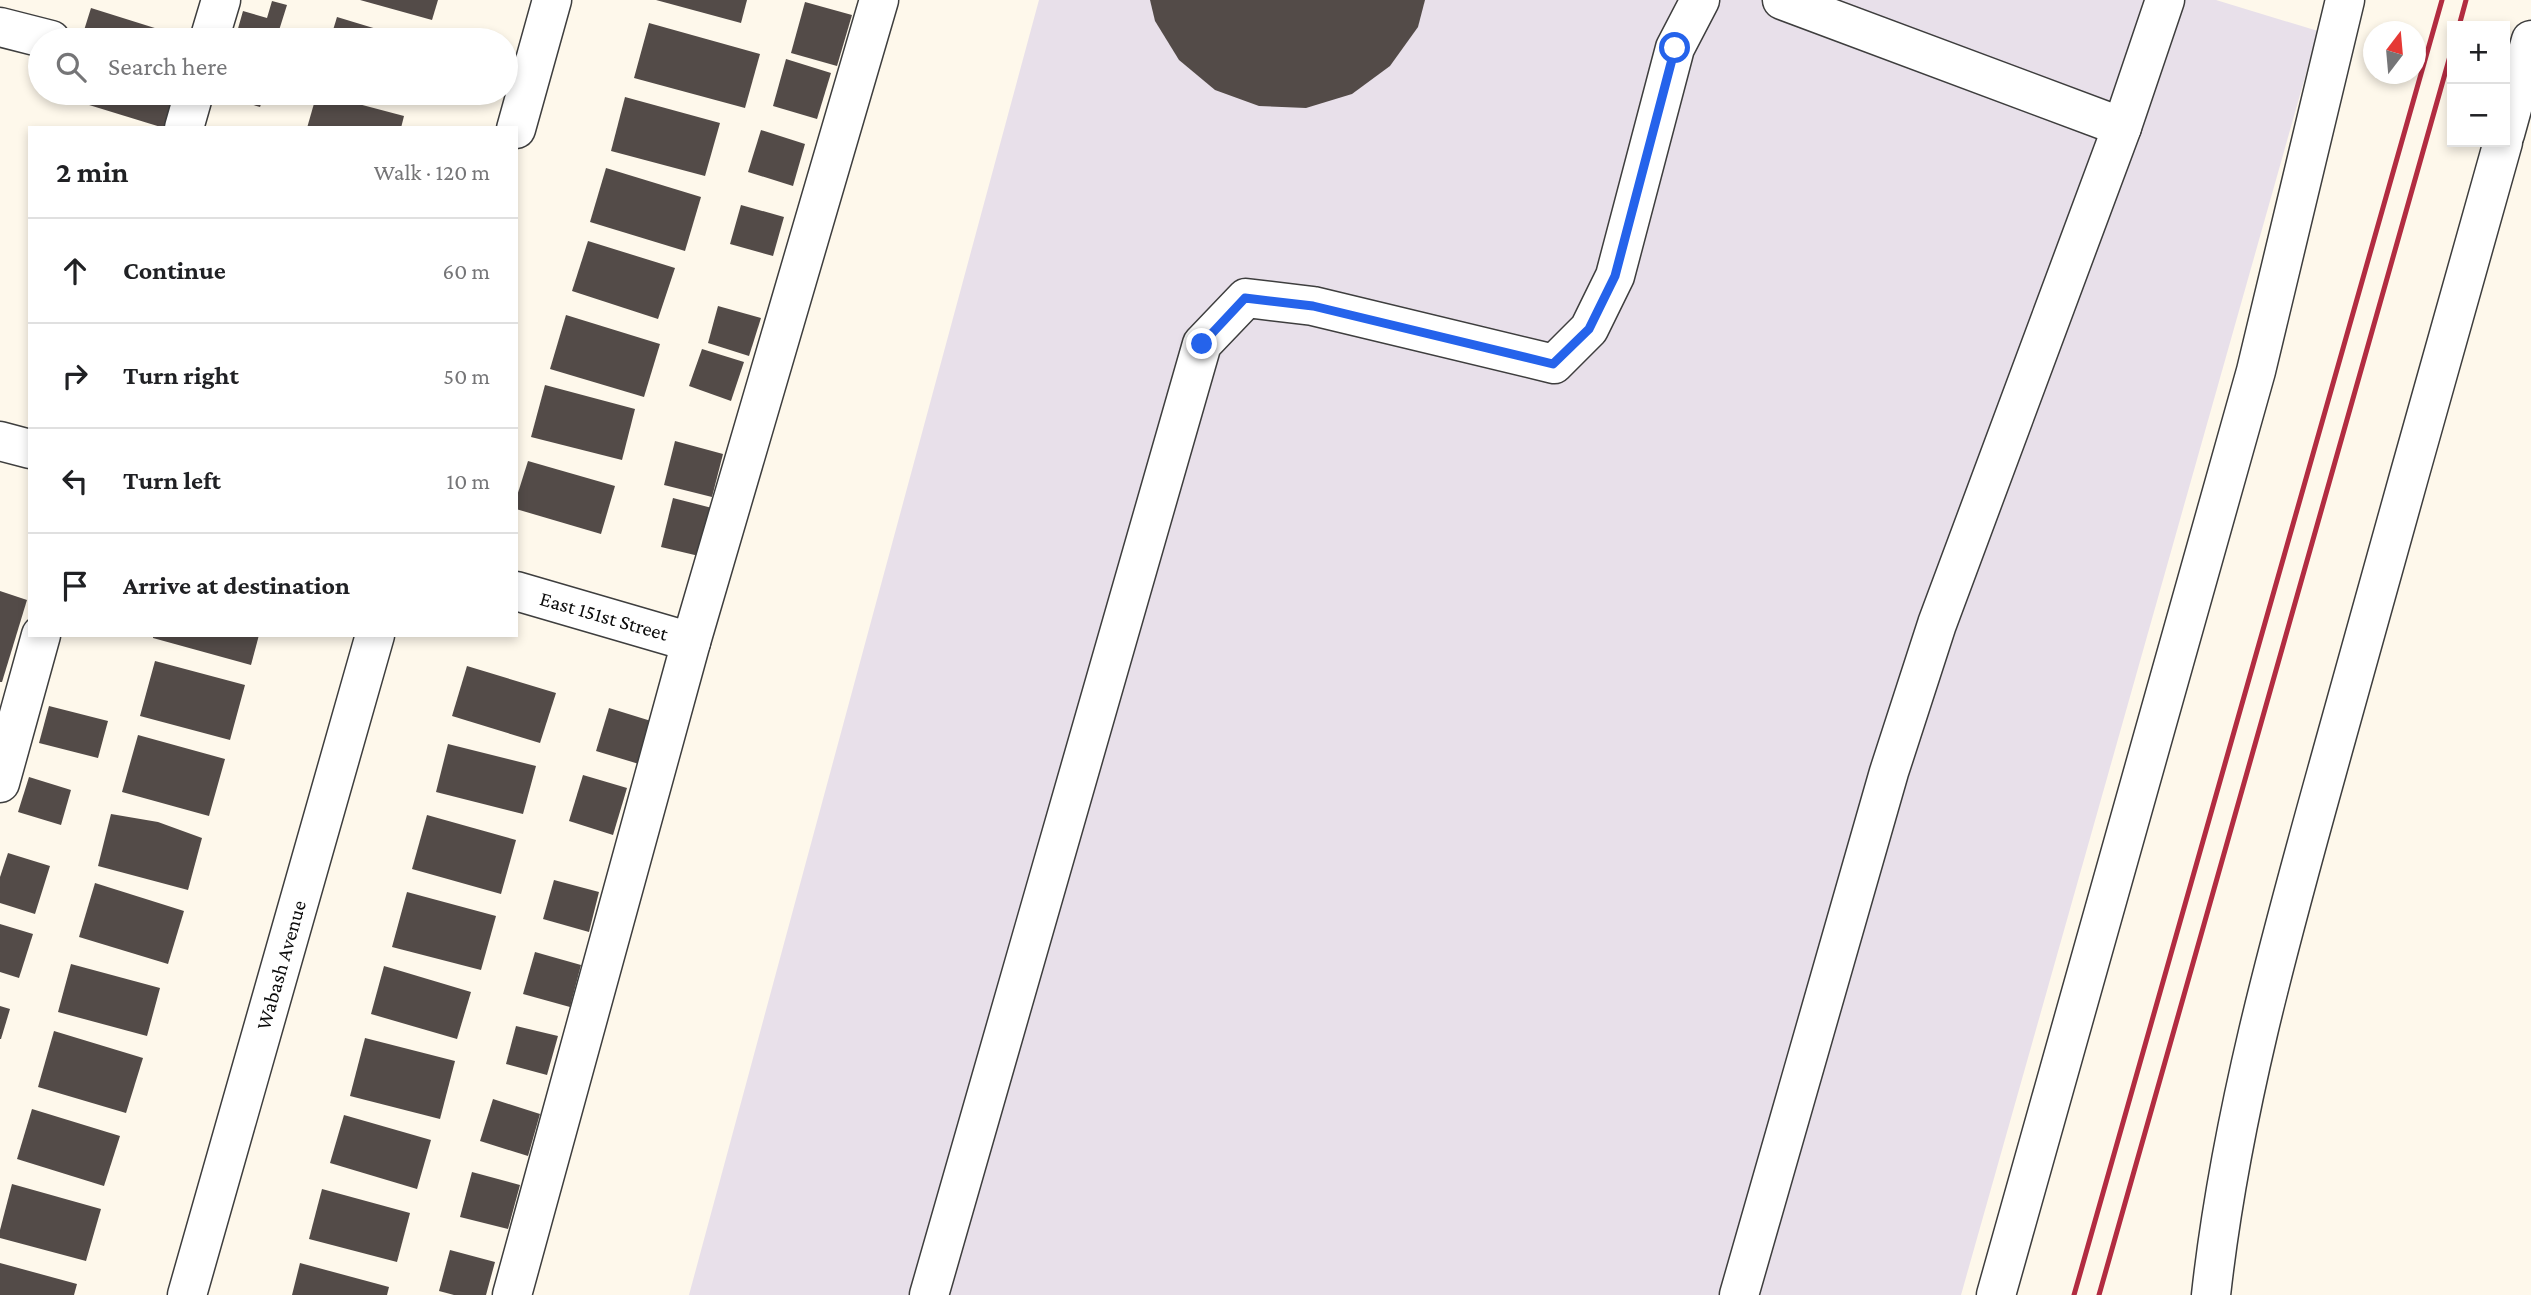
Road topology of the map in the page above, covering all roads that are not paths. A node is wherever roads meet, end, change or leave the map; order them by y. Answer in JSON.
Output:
{"nodes":[{"id":1,"x":221,"y":0,"type":"edge"},
{"id":2,"x":552,"y":0,"type":"edge"},
{"id":3,"x":878,"y":0,"type":"edge"},
{"id":4,"x":1700,"y":0,"type":"edge"},
{"id":5,"x":1782,"y":0,"type":"edge"},
{"id":6,"x":2165,"y":0,"type":"edge"},
{"id":7,"x":2346,"y":0,"type":"edge"},
{"id":8,"x":0,"y":27,"type":"edge"},
{"id":9,"x":213,"y":28,"type":"edge"},
{"id":10,"x":28,"y":34,"type":"edge"},
{"id":11,"x":2531,"y":40,"type":"edge"},
{"id":12,"x":191,"y":105,"type":"edge"},
{"id":13,"x":2510,"y":116,"type":"edge"},
{"id":14,"x":185,"y":126,"type":"edge"},
{"id":15,"x":517,"y":126,"type":"edge"},
{"id":16,"x":2122,"y":127,"type":"junction"},
{"id":17,"x":2502,"y":147,"type":"edge"},
{"id":18,"x":0,"y":441,"type":"edge"},
{"id":19,"x":28,"y":449,"type":"edge"},
{"id":20,"x":518,"y":592,"type":"edge"},
{"id":21,"x":40,"y":637,"type":"edge"},
{"id":22,"x":374,"y":637,"type":"edge"},
{"id":23,"x":691,"y":642,"type":"junction"},
{"id":24,"x":0,"y":783,"type":"edge"},
{"id":25,"x":187,"y":1295,"type":"edge"},
{"id":26,"x":512,"y":1295,"type":"edge"},
{"id":27,"x":929,"y":1295,"type":"edge"},
{"id":28,"x":1740,"y":1295,"type":"edge"},
{"id":29,"x":1996,"y":1295,"type":"edge"},
{"id":30,"x":2211,"y":1295,"type":"edge"}],
"edges":[{"from":1,"to":9,"type":"street"},
{"from":2,"to":15,"type":"street"},
{"from":3,"to":23,"type":"street"},
{"from":4,"to":27,"type":"street"},
{"from":5,"to":16,"type":"street"},
{"from":6,"to":16,"type":"street"},
{"from":7,"to":29,"type":"street"},
{"from":8,"to":10,"type":"street"},
{"from":11,"to":13,"type":"street"},
{"from":12,"to":14,"type":"street"},
{"from":16,"to":28,"type":"street"},
{"from":17,"to":30,"type":"street"},
{"from":18,"to":19,"type":"street"},
{"from":20,"to":23,"type":"street","name":"East 151st Street"},
{"from":21,"to":24,"type":"street"},
{"from":22,"to":25,"type":"street","name":"Wabash Avenue"},
{"from":23,"to":26,"type":"street"}]}
